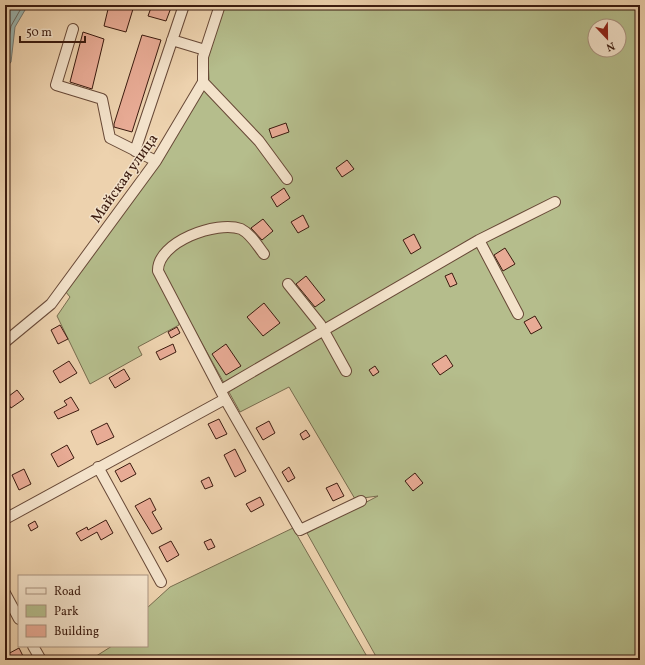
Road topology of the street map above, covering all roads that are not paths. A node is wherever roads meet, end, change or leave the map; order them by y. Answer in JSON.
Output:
{"nodes":[{"id":1,"x":184,"y":5,"type":"edge"},
{"id":2,"x":220,"y":5,"type":"edge"},
{"id":3,"x":73,"y":29,"type":"dead end"},
{"id":4,"x":172,"y":40,"type":"junction"},
{"id":5,"x":205,"y":50,"type":"junction"},
{"id":6,"x":203,"y":82,"type":"junction"},
{"id":7,"x":135,"y":150,"type":"junction"},
{"id":8,"x":156,"y":162,"type":"junction"},
{"id":9,"x":287,"y":179,"type":"dead end"},
{"id":10,"x":554,"y":202,"type":"dead end"},
{"id":11,"x":480,"y":240,"type":"junction"},
{"id":12,"x":264,"y":254,"type":"dead end"},
{"id":13,"x":288,"y":284,"type":"dead end"},
{"id":14,"x":518,"y":314,"type":"dead end"},
{"id":15,"x":324,"y":331,"type":"junction"},
{"id":16,"x":5,"y":342,"type":"edge"},
{"id":17,"x":346,"y":371,"type":"dead end"},
{"id":18,"x":223,"y":394,"type":"junction"},
{"id":19,"x":98,"y":467,"type":"junction"},
{"id":20,"x":361,"y":501,"type":"dead end"},
{"id":21,"x":5,"y":519,"type":"edge"},
{"id":22,"x":161,"y":582,"type":"dead end"},
{"id":23,"x":5,"y":593,"type":"edge"},
{"id":24,"x":18,"y":617,"type":"edge"},
{"id":25,"x":34,"y":647,"type":"edge"},
{"id":26,"x":41,"y":660,"type":"edge"}],
"edges":[{"from":1,"to":4,"type":"street"},
{"from":2,"to":5,"type":"street"},
{"from":3,"to":7,"type":"street"},
{"from":4,"to":5,"type":"street"},
{"from":4,"to":7,"type":"street"},
{"from":5,"to":6,"type":"street"},
{"from":6,"to":8,"type":"street","name":"Майская улица"},
{"from":6,"to":9,"type":"street"},
{"from":7,"to":8,"type":"street"},
{"from":8,"to":16,"type":"street","name":"Майская улица"},
{"from":10,"to":11,"type":"street"},
{"from":11,"to":14,"type":"street"},
{"from":11,"to":15,"type":"street"},
{"from":12,"to":18,"type":"street"},
{"from":13,"to":15,"type":"street"},
{"from":15,"to":17,"type":"street"},
{"from":15,"to":18,"type":"street"},
{"from":18,"to":19,"type":"street"},
{"from":18,"to":20,"type":"street"},
{"from":19,"to":21,"type":"street"},
{"from":19,"to":22,"type":"street"},
{"from":23,"to":24,"type":"street"},
{"from":25,"to":26,"type":"street"}]}
